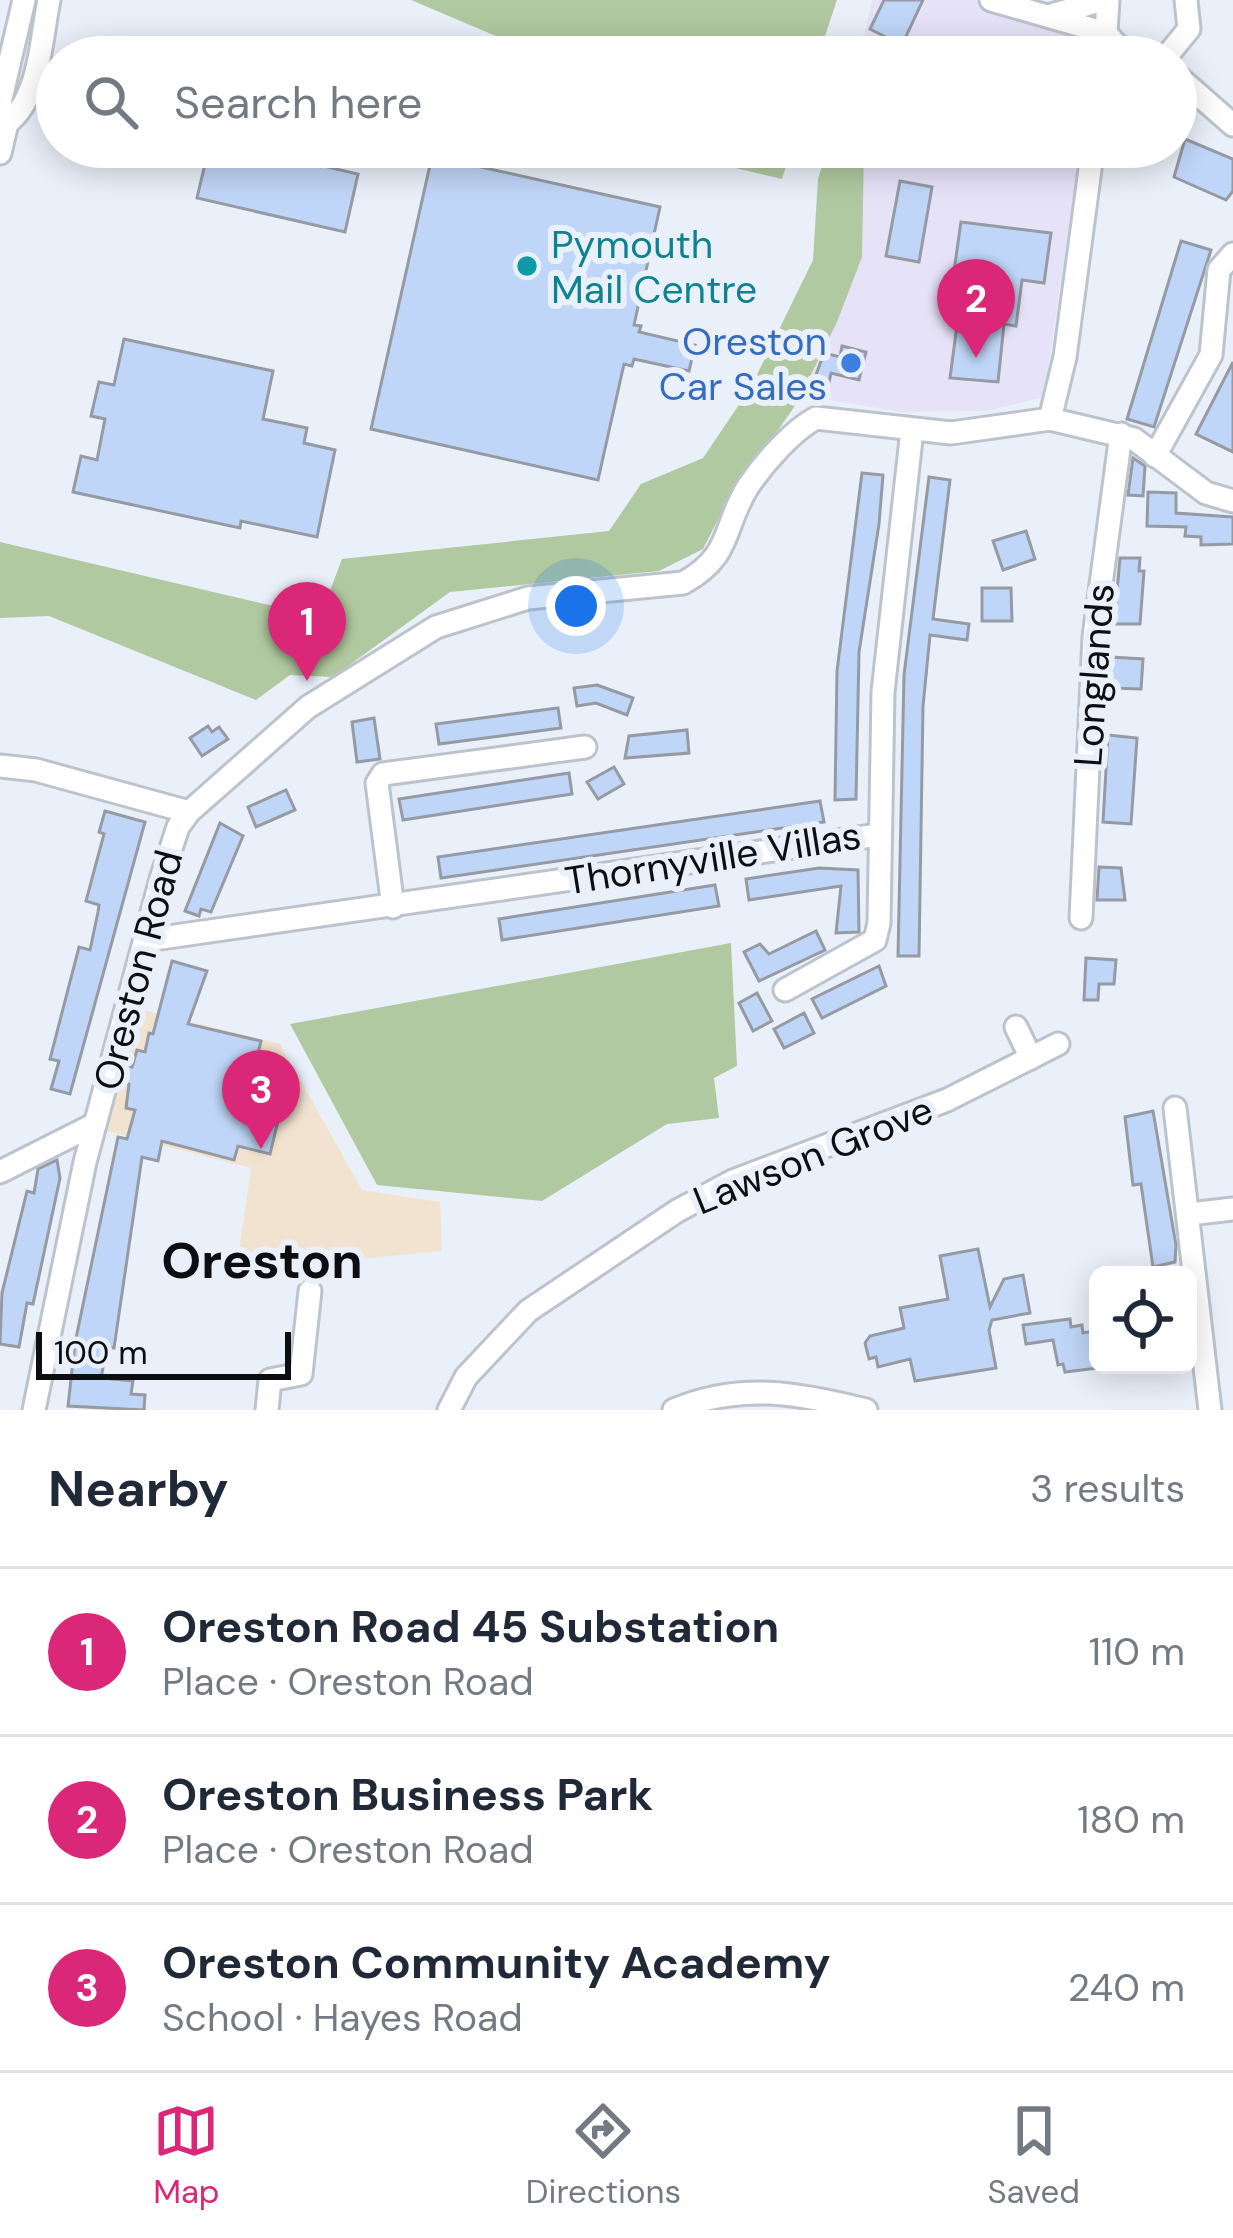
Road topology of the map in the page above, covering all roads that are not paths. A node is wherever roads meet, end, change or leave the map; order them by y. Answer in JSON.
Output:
{"nodes":[{"id":1,"x":24,"y":0,"type":"edge"},
{"id":2,"x":49,"y":0,"type":"edge"},
{"id":3,"x":991,"y":0,"type":"edge"},
{"id":4,"x":1106,"y":0,"type":"edge"},
{"id":5,"x":1186,"y":0,"type":"edge"},
{"id":6,"x":1047,"y":16,"type":"junction"},
{"id":7,"x":42,"y":36,"type":"edge"},
{"id":8,"x":1090,"y":36,"type":"edge"},
{"id":9,"x":1107,"y":36,"type":"edge"},
{"id":10,"x":1181,"y":36,"type":"edge"},
{"id":11,"x":36,"y":63,"type":"edge"},
{"id":12,"x":1197,"y":86,"type":"edge"},
{"id":13,"x":1197,"y":93,"type":"edge"},
{"id":14,"x":1205,"y":100,"type":"junction"},
{"id":15,"x":7,"y":123,"type":"junction"},
{"id":16,"x":1233,"y":125,"type":"edge"},
{"id":17,"x":0,"y":153,"type":"edge"},
{"id":18,"x":1090,"y":168,"type":"edge"},
{"id":19,"x":1233,"y":254,"type":"edge"},
{"id":20,"x":1061,"y":422,"type":"junction"},
{"id":21,"x":912,"y":430,"type":"junction"},
{"id":22,"x":1115,"y":432,"type":"junction"},
{"id":23,"x":1155,"y":456,"type":"junction"},
{"id":24,"x":1233,"y":501,"type":"edge"},
{"id":25,"x":585,"y":747,"type":"dead end"},
{"id":26,"x":0,"y":766,"type":"edge"},
{"id":27,"x":189,"y":812,"type":"junction"},
{"id":28,"x":878,"y":835,"type":"junction"},
{"id":29,"x":393,"y":907,"type":"junction"},
{"id":30,"x":1081,"y":918,"type":"dead end"},
{"id":31,"x":147,"y":940,"type":"junction"},
{"id":32,"x":785,"y":989,"type":"dead end"},
{"id":33,"x":1016,"y":1027,"type":"dead end"},
{"id":34,"x":1058,"y":1044,"type":"dead end"},
{"id":35,"x":1031,"y":1058,"type":"junction"},
{"id":36,"x":1175,"y":1108,"type":"dead end"},
{"id":37,"x":95,"y":1124,"type":"junction"},
{"id":38,"x":0,"y":1172,"type":"edge"},
{"id":39,"x":1233,"y":1209,"type":"edge"},
{"id":40,"x":1190,"y":1214,"type":"junction"},
{"id":41,"x":310,"y":1291,"type":"dead end"},
{"id":42,"x":34,"y":1410,"type":"edge"},
{"id":43,"x":267,"y":1410,"type":"edge"},
{"id":44,"x":449,"y":1410,"type":"edge"},
{"id":45,"x":674,"y":1410,"type":"edge"},
{"id":46,"x":866,"y":1410,"type":"edge"},
{"id":47,"x":1210,"y":1410,"type":"edge"}],
"edges":[{"from":1,"to":15,"type":"street"},
{"from":2,"to":7,"type":"street"},
{"from":3,"to":6,"type":"street"},
{"from":4,"to":6,"type":"street"},
{"from":4,"to":9,"type":"street"},
{"from":5,"to":10,"type":"street"},
{"from":6,"to":8,"type":"street"},
{"from":11,"to":15,"type":"street"},
{"from":12,"to":14,"type":"street"},
{"from":13,"to":14,"type":"street"},
{"from":14,"to":16,"type":"street"},
{"from":15,"to":17,"type":"street"},
{"from":18,"to":20,"type":"street"},
{"from":19,"to":23,"type":"street"},
{"from":20,"to":21,"type":"street","name":"Oreston Road"},
{"from":20,"to":22,"type":"street","name":"Oreston Road"},
{"from":21,"to":27,"type":"street","name":"Oreston Road"},
{"from":21,"to":28,"type":"street","name":"Thornyville Villas"},
{"from":22,"to":23,"type":"street"},
{"from":22,"to":30,"type":"street","name":"Longlands"},
{"from":23,"to":24,"type":"street"},
{"from":25,"to":29,"type":"street"},
{"from":26,"to":27,"type":"street"},
{"from":27,"to":31,"type":"street","name":"Oreston Road"},
{"from":28,"to":29,"type":"street","name":"Thornyville Villas"},
{"from":28,"to":32,"type":"street"},
{"from":29,"to":31,"type":"street","name":"Thornyville Villas"},
{"from":31,"to":37,"type":"street","name":"Oreston Road"},
{"from":33,"to":35,"type":"street"},
{"from":34,"to":35,"type":"street","name":"Lawson Grove"},
{"from":35,"to":44,"type":"street","name":"Lawson Grove"},
{"from":36,"to":40,"type":"street"},
{"from":37,"to":38,"type":"street"},
{"from":37,"to":42,"type":"street","name":"Oreston Road"},
{"from":39,"to":40,"type":"street"},
{"from":40,"to":47,"type":"street"},
{"from":41,"to":43,"type":"street"},
{"from":45,"to":46,"type":"street"}]}
